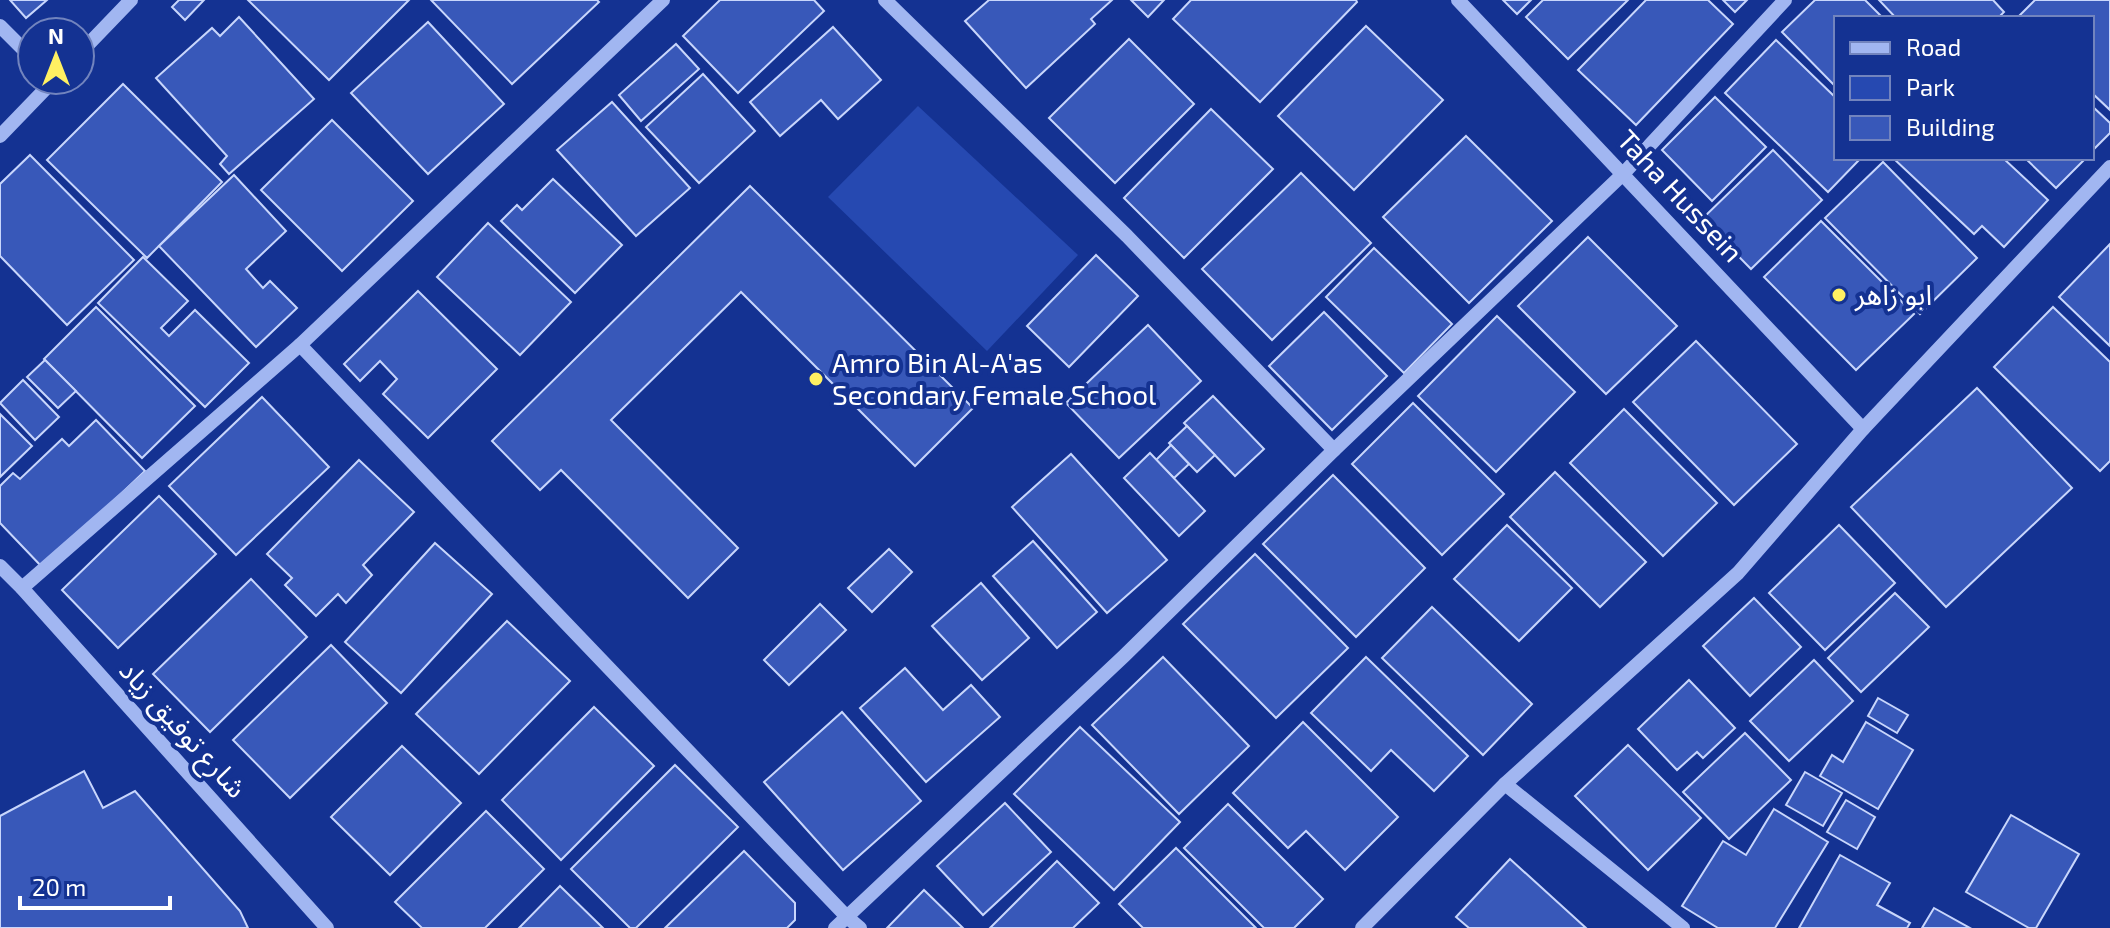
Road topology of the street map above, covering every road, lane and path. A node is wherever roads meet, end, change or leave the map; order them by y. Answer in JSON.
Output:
{"nodes":[{"id":1,"x":131,"y":0,"type":"edge"},
{"id":2,"x":663,"y":0,"type":"edge"},
{"id":3,"x":885,"y":0,"type":"edge"},
{"id":4,"x":1458,"y":0,"type":"edge"},
{"id":5,"x":1785,"y":0,"type":"edge"},
{"id":6,"x":0,"y":26,"type":"edge"},
{"id":7,"x":96,"y":36,"type":"edge"},
{"id":8,"x":16,"y":42,"type":"edge"},
{"id":9,"x":39,"y":96,"type":"edge"},
{"id":10,"x":0,"y":136,"type":"edge"},
{"id":11,"x":2110,"y":167,"type":"edge"},
{"id":12,"x":1623,"y":174,"type":"junction"},
{"id":13,"x":300,"y":345,"type":"junction"},
{"id":14,"x":1863,"y":429,"type":"junction"},
{"id":15,"x":1334,"y":450,"type":"junction"},
{"id":16,"x":0,"y":566,"type":"edge"},
{"id":17,"x":22,"y":588,"type":"junction"},
{"id":18,"x":1505,"y":784,"type":"junction"},
{"id":19,"x":847,"y":917,"type":"junction"},
{"id":20,"x":327,"y":928,"type":"edge"},
{"id":21,"x":835,"y":928,"type":"edge"},
{"id":22,"x":860,"y":928,"type":"edge"},
{"id":23,"x":1362,"y":928,"type":"edge"},
{"id":24,"x":1683,"y":928,"type":"edge"}],
"edges":[{"from":1,"to":7,"type":"street"},
{"from":2,"to":13,"type":"street"},
{"from":3,"to":15,"type":"street"},
{"from":4,"to":12,"type":"street","name":"Taha Hussein"},
{"from":5,"to":12,"type":"street"},
{"from":6,"to":8,"type":"street"},
{"from":9,"to":10,"type":"street"},
{"from":11,"to":14,"type":"street"},
{"from":12,"to":14,"type":"street","name":"Taha Hussein"},
{"from":12,"to":15,"type":"street"},
{"from":13,"to":17,"type":"street"},
{"from":13,"to":19,"type":"street"},
{"from":14,"to":18,"type":"street"},
{"from":15,"to":19,"type":"street"},
{"from":16,"to":17,"type":"street","name":"شارع توفيق زياد"},
{"from":17,"to":20,"type":"street","name":"شارع توفيق زياد"},
{"from":18,"to":23,"type":"street"},
{"from":18,"to":24,"type":"street"},
{"from":19,"to":21,"type":"street"},
{"from":19,"to":22,"type":"street"}]}
